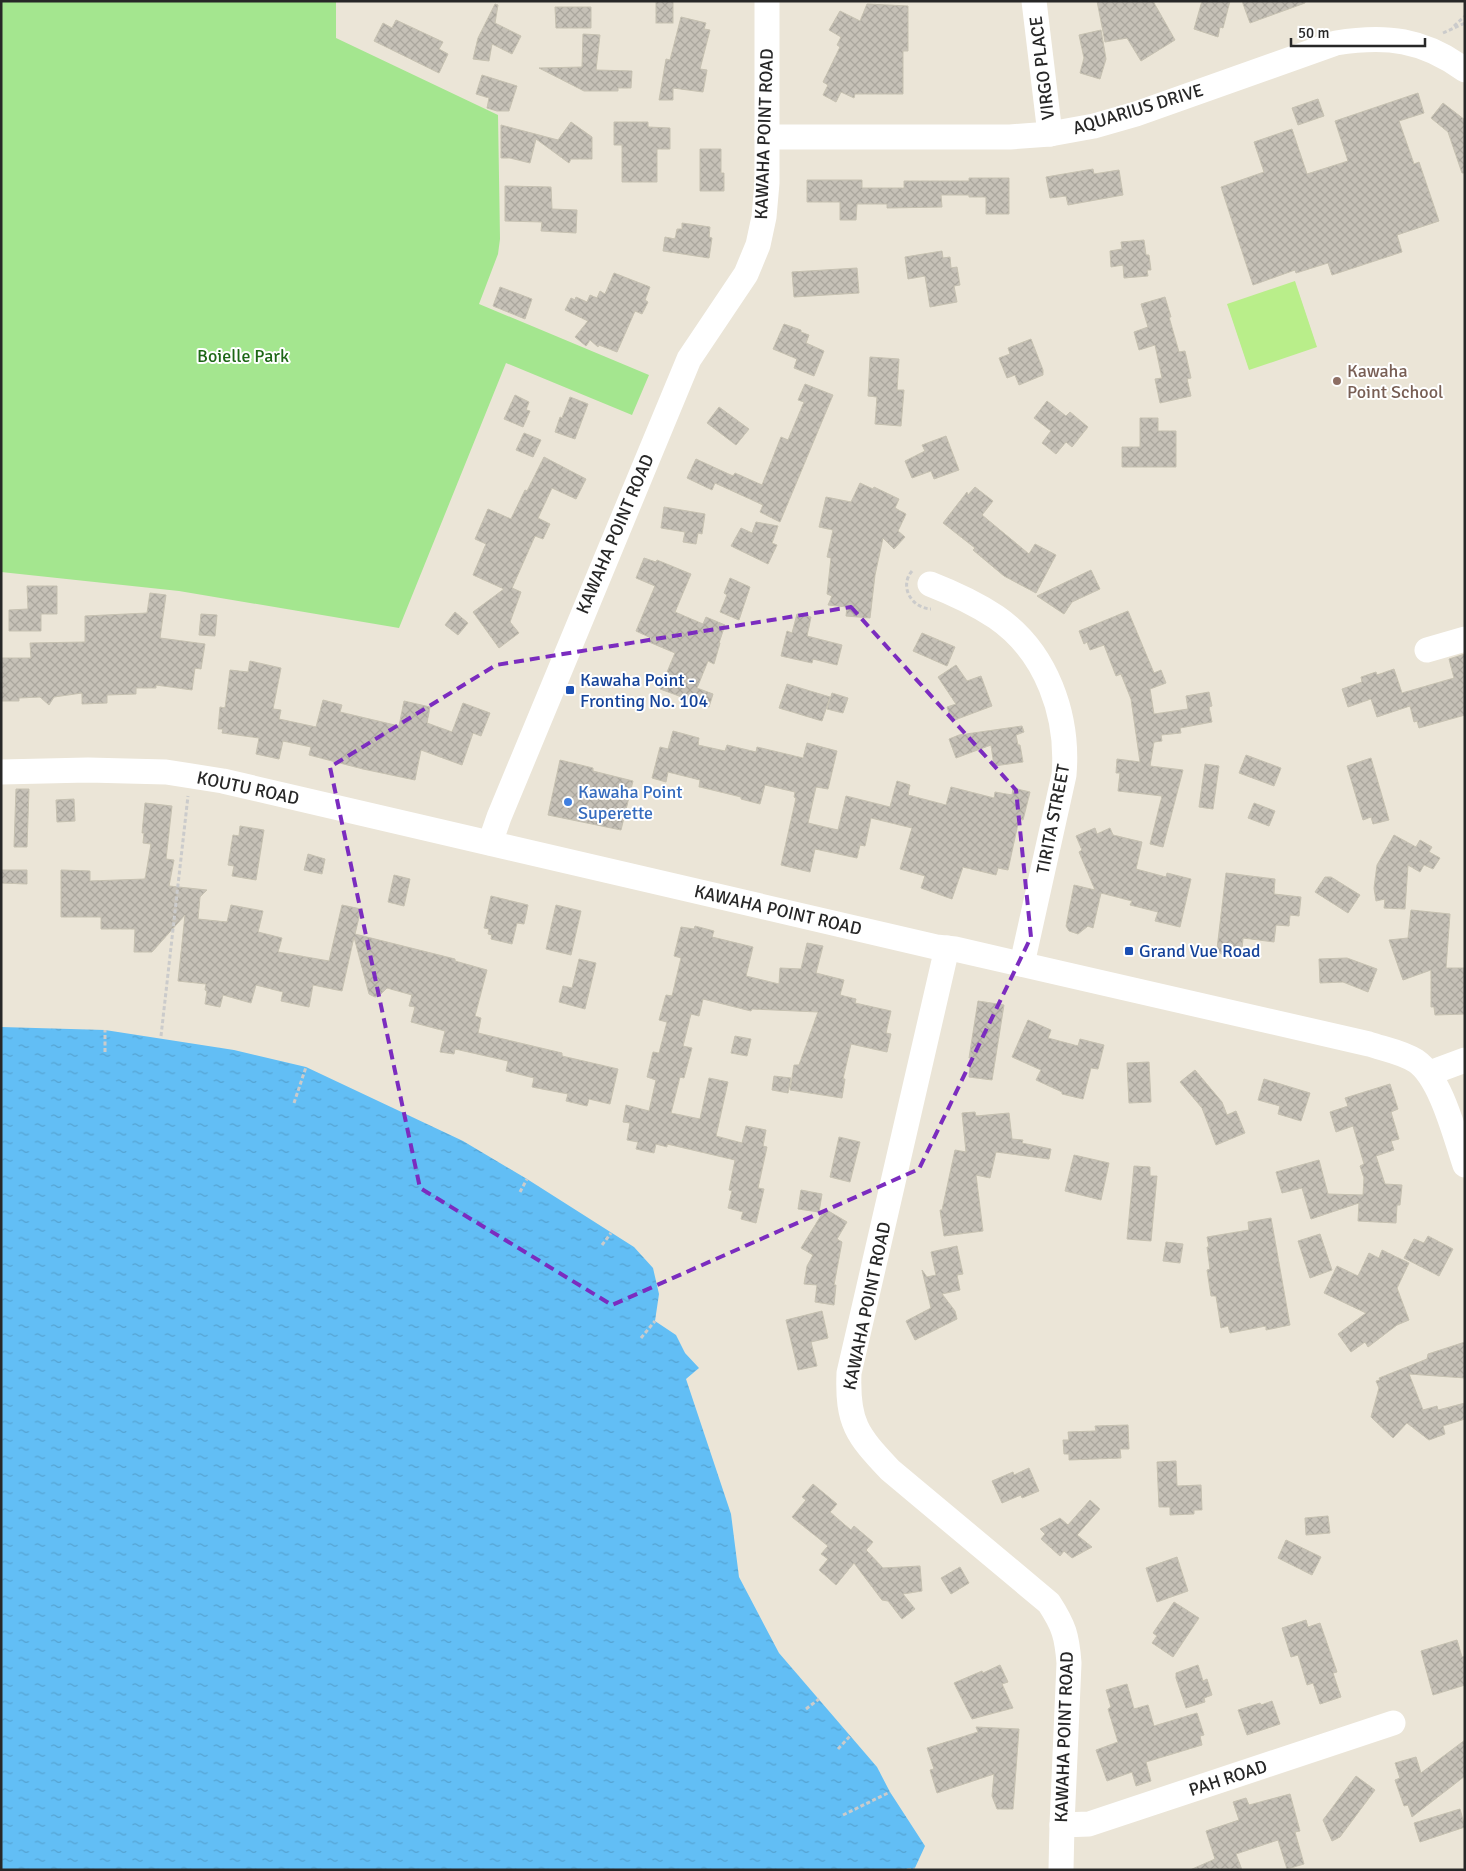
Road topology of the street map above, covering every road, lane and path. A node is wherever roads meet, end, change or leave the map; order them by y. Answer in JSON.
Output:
{"nodes":[{"id":1,"x":767,"y":1,"type":"edge"},
{"id":2,"x":1034,"y":1,"type":"edge"},
{"id":3,"x":1465,"y":16,"type":"edge"},
{"id":4,"x":1453,"y":28,"type":"dead end"},
{"id":5,"x":1465,"y":70,"type":"edge"},
{"id":6,"x":1050,"y":134,"type":"junction"},
{"id":7,"x":767,"y":137,"type":"junction"},
{"id":8,"x":922,"y":576,"type":"joint"},
{"id":9,"x":935,"y":609,"type":"dead end"},
{"id":10,"x":1465,"y":639,"type":"edge"},
{"id":11,"x":1427,"y":650,"type":"dead end"},
{"id":12,"x":1,"y":772,"type":"edge"},
{"id":13,"x":190,"y":775,"type":"junction"},
{"id":14,"x":490,"y":844,"type":"junction"},
{"id":15,"x":947,"y":948,"type":"junction"},
{"id":16,"x":1022,"y":964,"type":"junction"},
{"id":17,"x":106,"y":1030,"type":"dead end"},
{"id":18,"x":161,"y":1036,"type":"dead end"},
{"id":19,"x":105,"y":1052,"type":"dead end"},
{"id":20,"x":1465,"y":1060,"type":"edge"},
{"id":21,"x":306,"y":1067,"type":"dead end"},
{"id":22,"x":1430,"y":1073,"type":"junction"},
{"id":23,"x":294,"y":1103,"type":"dead end"},
{"id":24,"x":1465,"y":1165,"type":"edge"},
{"id":25,"x":527,"y":1179,"type":"dead end"},
{"id":26,"x":520,"y":1192,"type":"dead end"},
{"id":27,"x":611,"y":1233,"type":"dead end"},
{"id":28,"x":602,"y":1246,"type":"dead end"},
{"id":29,"x":655,"y":1321,"type":"dead end"},
{"id":30,"x":641,"y":1338,"type":"dead end"},
{"id":31,"x":819,"y":1699,"type":"dead end"},
{"id":32,"x":806,"y":1709,"type":"dead end"},
{"id":33,"x":1393,"y":1723,"type":"dead end"},
{"id":34,"x":850,"y":1736,"type":"dead end"},
{"id":35,"x":838,"y":1749,"type":"dead end"},
{"id":36,"x":890,"y":1792,"type":"dead end"},
{"id":37,"x":843,"y":1815,"type":"dead end"},
{"id":38,"x":1062,"y":1825,"type":"junction"},
{"id":39,"x":915,"y":1868,"type":"dead end"},
{"id":40,"x":908,"y":1870,"type":"edge"},
{"id":41,"x":1061,"y":1870,"type":"edge"}],
"edges":[{"from":1,"to":7,"type":"street","name":"KAWAHA POINT ROAD"},
{"from":2,"to":6,"type":"street","name":"VIRGO PLACE"},
{"from":3,"to":4,"type":"path"},
{"from":5,"to":6,"type":"street","name":"AQUARIUS DRIVE"},
{"from":6,"to":7,"type":"street","name":"AQUARIUS DRIVE"},
{"from":7,"to":14,"type":"street","name":"KAWAHA POINT ROAD"},
{"from":8,"to":9,"type":"path"},
{"from":8,"to":16,"type":"street","name":"TIRITA STREET"},
{"from":10,"to":11,"type":"street"},
{"from":12,"to":13,"type":"street","name":"KOUTU ROAD"},
{"from":13,"to":14,"type":"street","name":"KOUTU ROAD"},
{"from":13,"to":18,"type":"path"},
{"from":14,"to":15,"type":"street","name":"KAWAHA POINT ROAD"},
{"from":15,"to":16,"type":"street"},
{"from":15,"to":38,"type":"street","name":"KAWAHA POINT ROAD"},
{"from":16,"to":22,"type":"street"},
{"from":17,"to":19,"type":"path"},
{"from":20,"to":22,"type":"street"},
{"from":21,"to":23,"type":"path"},
{"from":22,"to":24,"type":"street"},
{"from":25,"to":26,"type":"path"},
{"from":27,"to":28,"type":"path"},
{"from":29,"to":30,"type":"path"},
{"from":31,"to":32,"type":"path"},
{"from":33,"to":38,"type":"street","name":"PAH ROAD"},
{"from":34,"to":35,"type":"path"},
{"from":36,"to":37,"type":"path"},
{"from":38,"to":41,"type":"street","name":"KAWAHA POINT ROAD"},
{"from":39,"to":40,"type":"path"}]}
